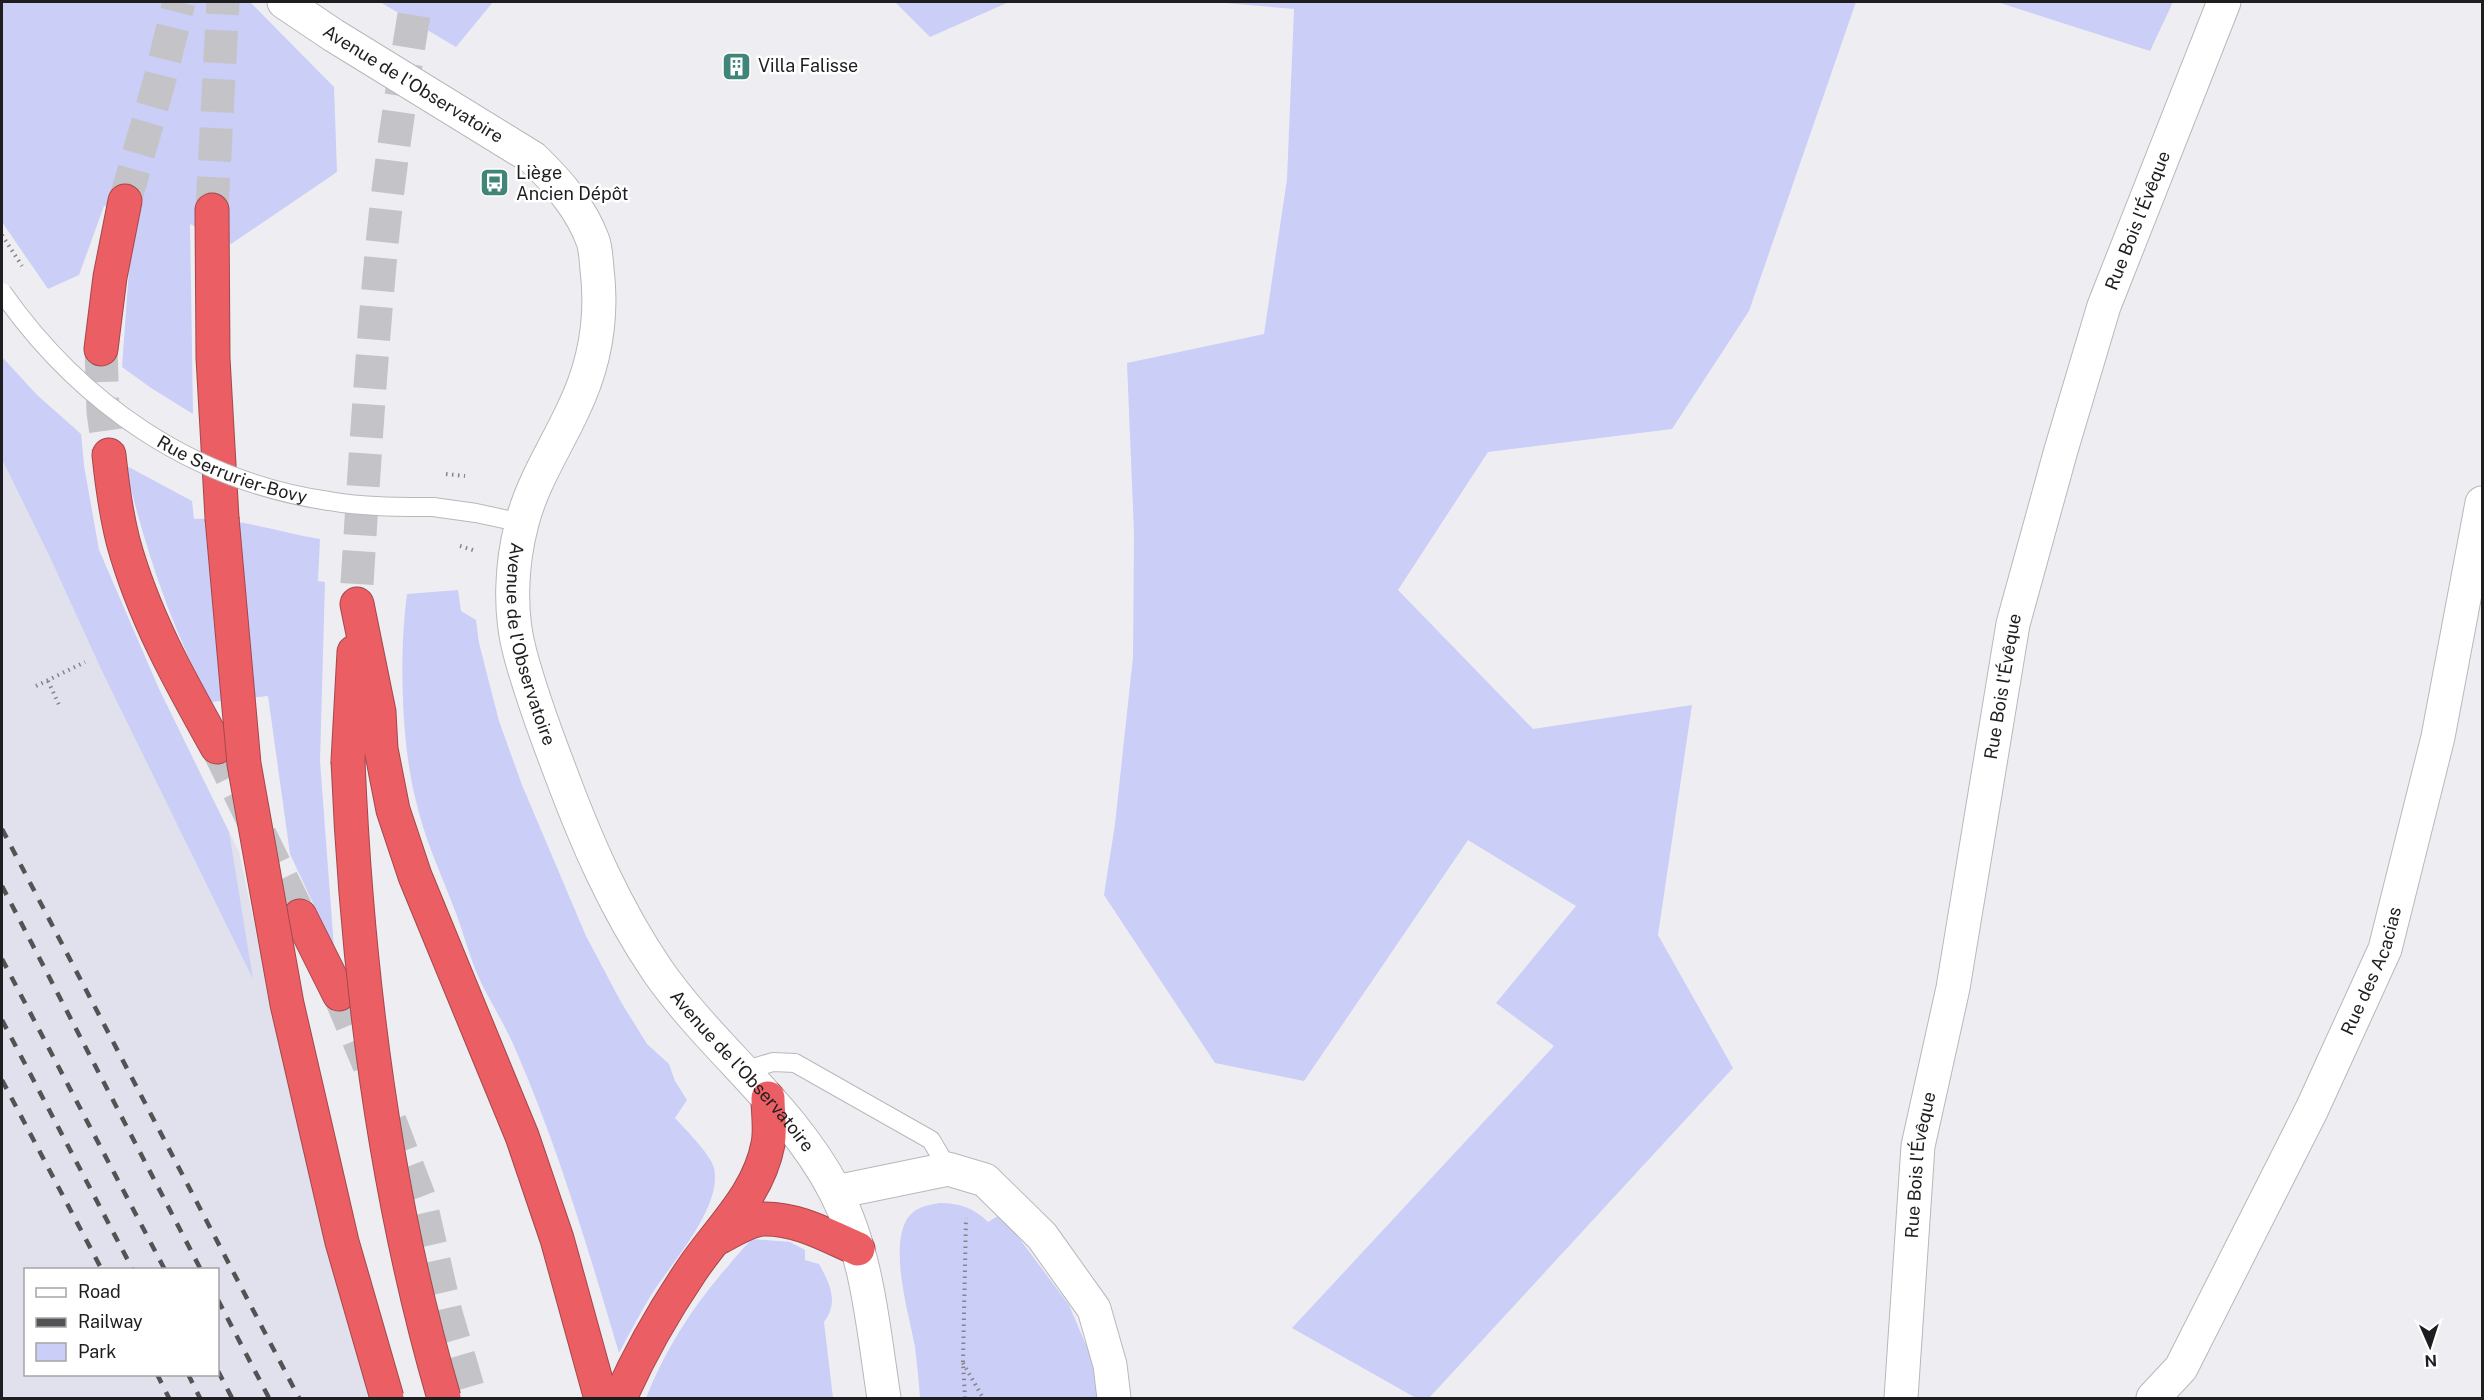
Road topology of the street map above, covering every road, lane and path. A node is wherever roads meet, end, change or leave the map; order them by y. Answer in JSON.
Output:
{"nodes":[{"id":1,"x":284,"y":2,"type":"edge"},
{"id":2,"x":2224,"y":2,"type":"edge"},
{"id":3,"x":125,"y":201,"type":"tunnel mouth"},
{"id":4,"x":212,"y":210,"type":"tunnel mouth"},
{"id":5,"x":2,"y":235,"type":"edge"},
{"id":6,"x":25,"y":270,"type":"dead end"},
{"id":7,"x":2,"y":292,"type":"edge"},
{"id":8,"x":101,"y":349,"type":"tunnel mouth"},
{"id":9,"x":109,"y":454,"type":"tunnel mouth"},
{"id":10,"x":2482,"y":503,"type":"edge"},
{"id":11,"x":522,"y":523,"type":"junction"},
{"id":12,"x":85,"y":662,"type":"dead end"},
{"id":13,"x":48,"y":681,"type":"junction"},
{"id":14,"x":36,"y":686,"type":"dead end"},
{"id":15,"x":60,"y":707,"type":"dead end"},
{"id":16,"x":217,"y":747,"type":"tunnel mouth"},
{"id":17,"x":300,"y":916,"type":"tunnel mouth"},
{"id":18,"x":339,"y":994,"type":"tunnel mouth"},
{"id":19,"x":743,"y":1071,"type":"junction"},
{"id":20,"x":768,"y":1098,"type":"junction"},
{"id":21,"x":948,"y":1170,"type":"junction"},
{"id":22,"x":985,"y":1180,"type":"junction"},
{"id":23,"x":836,"y":1192,"type":"junction"},
{"id":24,"x":715,"y":1240,"type":"junction"},
{"id":25,"x":858,"y":1249,"type":"junction"},
{"id":26,"x":963,"y":1362,"type":"junction"},
{"id":27,"x":610,"y":1397,"type":"edge"},
{"id":28,"x":387,"y":1398,"type":"edge"},
{"id":29,"x":444,"y":1398,"type":"edge"},
{"id":30,"x":884,"y":1398,"type":"edge"},
{"id":31,"x":965,"y":1398,"type":"edge"},
{"id":32,"x":983,"y":1398,"type":"edge"},
{"id":33,"x":1114,"y":1398,"type":"edge"},
{"id":34,"x":1901,"y":1398,"type":"edge"},
{"id":35,"x":2153,"y":1398,"type":"edge"}],
"edges":[{"from":1,"to":11,"type":"street","name":"Avenue de l'Observatoire"},
{"from":2,"to":34,"type":"street","name":"Rue Bois l'Évêque"},
{"from":3,"to":8,"type":"highway"},
{"from":4,"to":28,"type":"highway","bridge":true},
{"from":5,"to":6,"type":"path","bridge":true},
{"from":7,"to":11,"type":"lane","name":"Rue Serrurier-Bovy","bridge":true},
{"from":9,"to":16,"type":"highway"},
{"from":10,"to":35,"type":"street","name":"Rue des Acacias"},
{"from":11,"to":19,"type":"street","name":"Avenue de l'Observatoire"},
{"from":12,"to":13,"type":"path"},
{"from":13,"to":14,"type":"path"},
{"from":13,"to":15,"type":"path"},
{"from":17,"to":18,"type":"highway"},
{"from":19,"to":20,"type":"street","name":"Avenue de l'Observatoire"},
{"from":19,"to":21,"type":"lane"},
{"from":20,"to":23,"type":"street","name":"Avenue de l'Observatoire"},
{"from":20,"to":24,"type":"highway"},
{"from":21,"to":22,"type":"street"},
{"from":21,"to":23,"type":"street"},
{"from":22,"to":26,"type":"path"},
{"from":22,"to":33,"type":"street"},
{"from":23,"to":25,"type":"street","name":"Avenue de l'Observatoire"},
{"from":24,"to":25,"type":"highway"},
{"from":24,"to":27,"type":"highway"},
{"from":25,"to":30,"type":"street","name":"Avenue de l'Observatoire"},
{"from":26,"to":31,"type":"path"},
{"from":26,"to":32,"type":"path"},
{"from":27,"to":29,"type":"highway","bridge":true}]}
